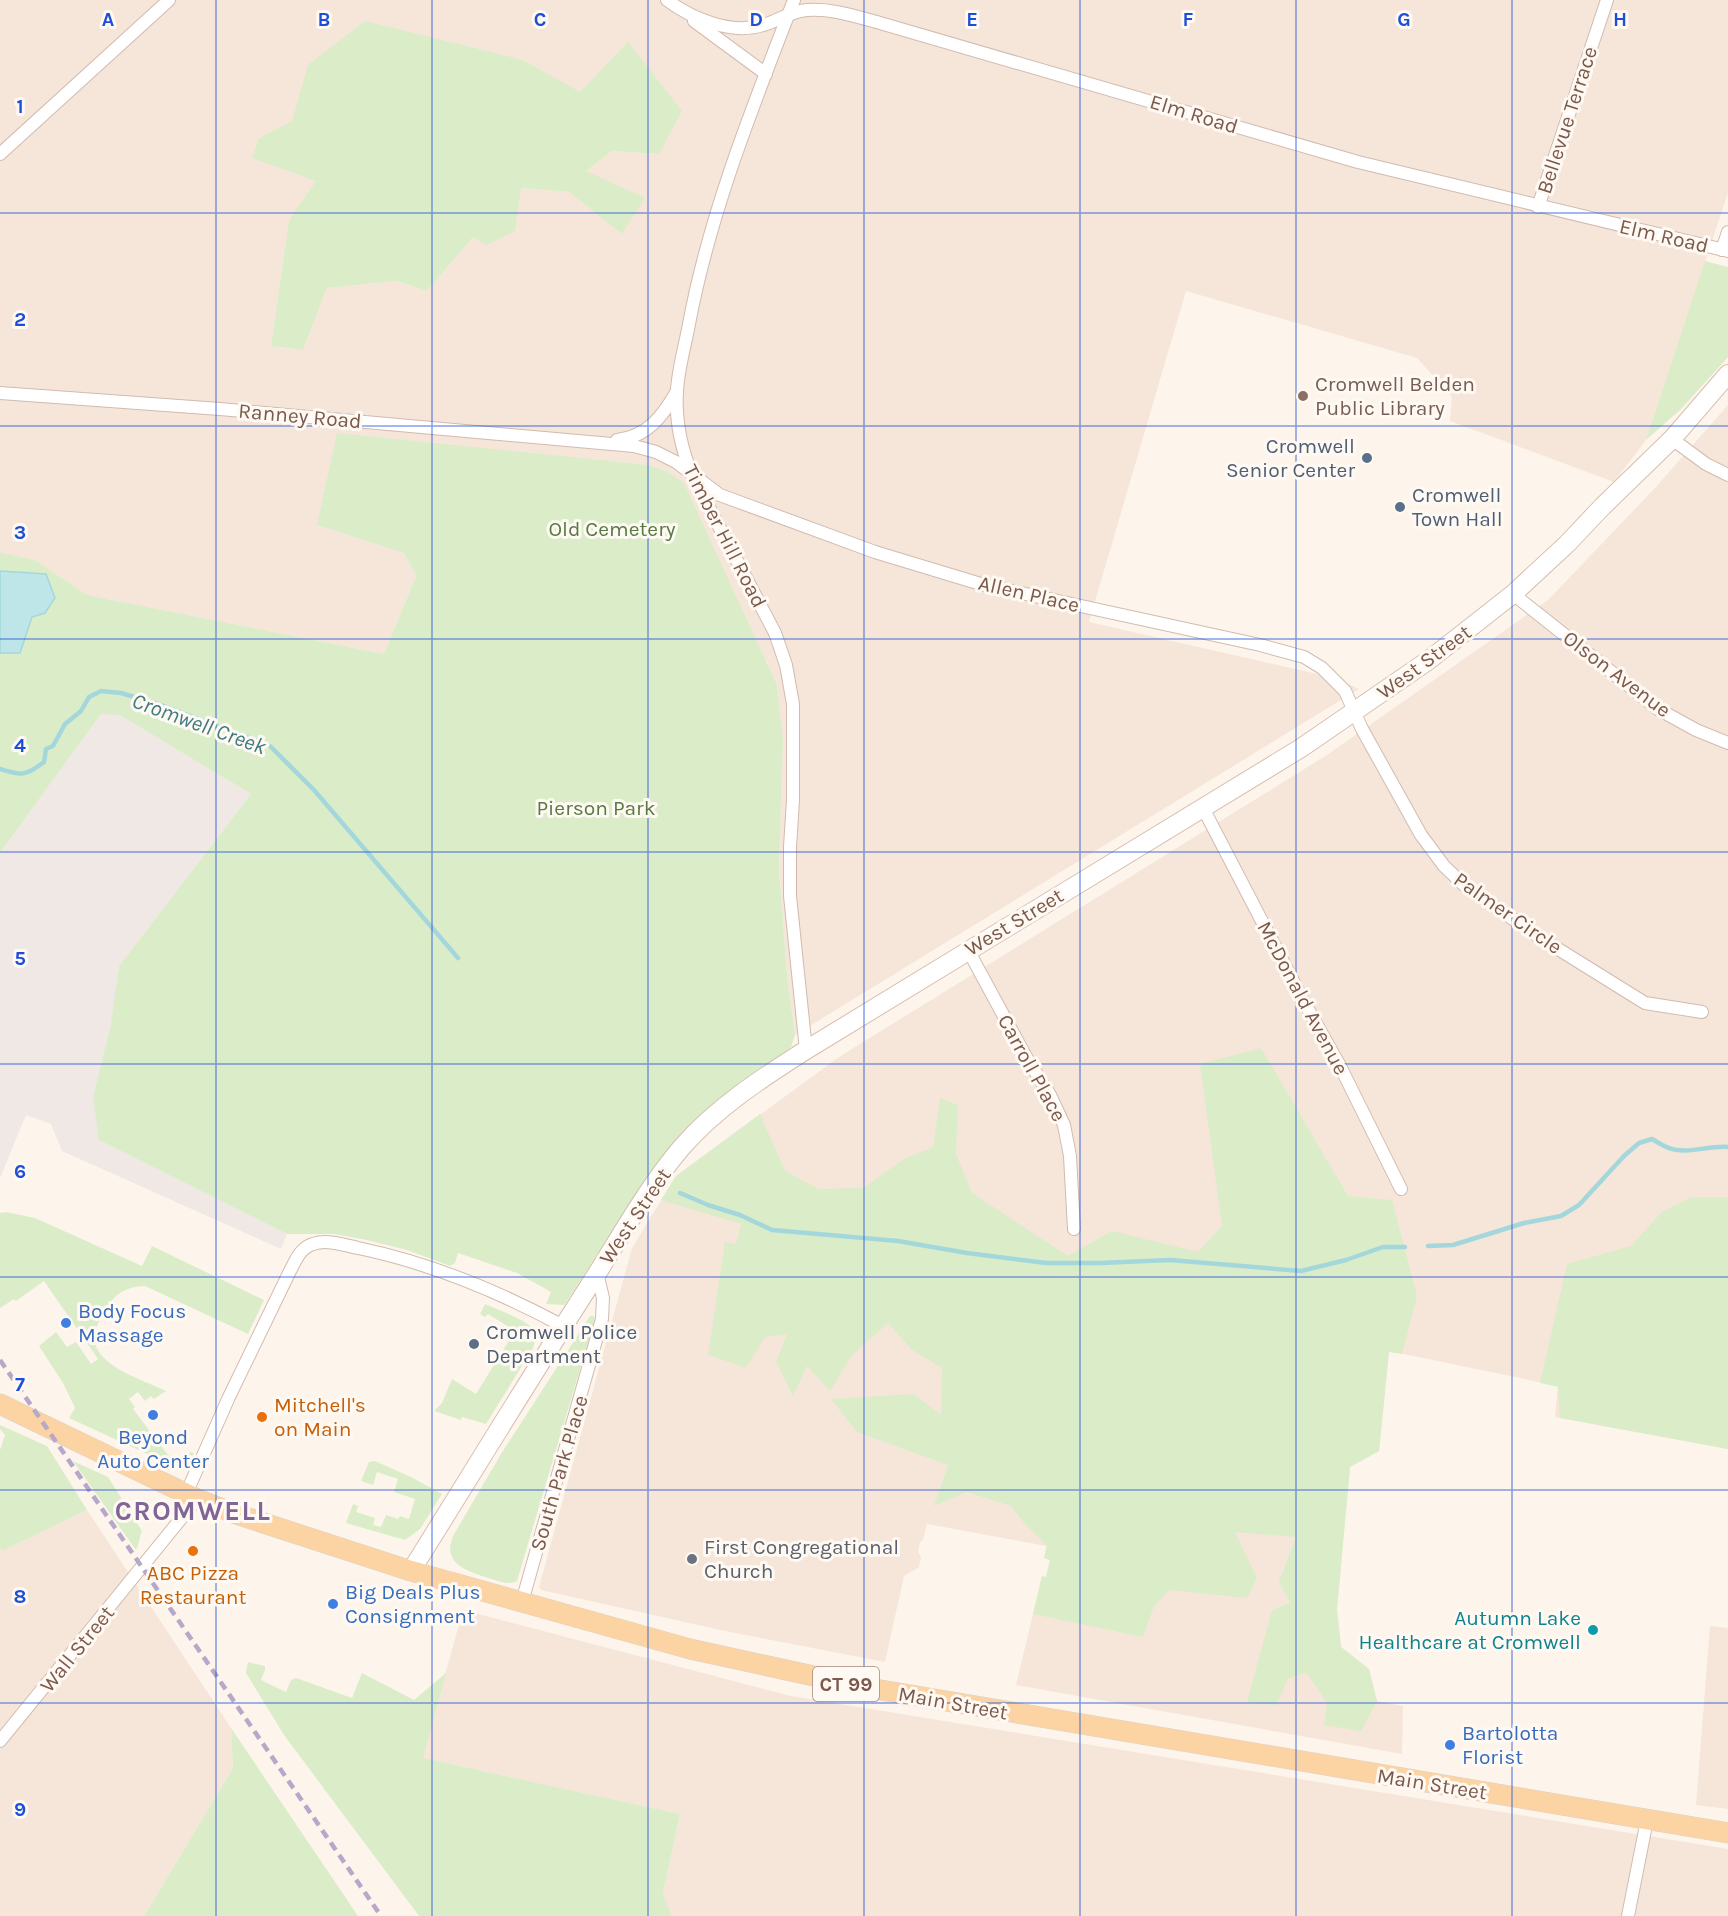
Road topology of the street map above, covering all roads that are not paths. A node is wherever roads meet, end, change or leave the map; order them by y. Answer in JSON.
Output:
{"nodes":[{"id":1,"x":169,"y":0,"type":"edge"},
{"id":2,"x":794,"y":0,"type":"edge"},
{"id":3,"x":1607,"y":0,"type":"edge"},
{"id":4,"x":670,"y":3,"type":"edge"},
{"id":5,"x":788,"y":14,"type":"junction"},
{"id":6,"x":766,"y":74,"type":"junction"},
{"id":7,"x":0,"y":154,"type":"edge"},
{"id":8,"x":1538,"y":207,"type":"junction"},
{"id":9,"x":1728,"y":231,"type":"edge"},
{"id":10,"x":1725,"y":251,"type":"edge"},
{"id":11,"x":1728,"y":374,"type":"edge"},
{"id":12,"x":677,"y":390,"type":"junction"},
{"id":13,"x":0,"y":393,"type":"edge"},
{"id":14,"x":1672,"y":439,"type":"junction"},
{"id":15,"x":600,"y":442,"type":"junction"},
{"id":16,"x":692,"y":475,"type":"junction"},
{"id":17,"x":1728,"y":476,"type":"edge"},
{"id":18,"x":1513,"y":594,"type":"junction"},
{"id":19,"x":1355,"y":713,"type":"junction"},
{"id":20,"x":1728,"y":743,"type":"edge"},
{"id":21,"x":1203,"y":808,"type":"junction"},
{"id":22,"x":968,"y":950,"type":"junction"},
{"id":23,"x":1702,"y":1012,"type":"dead end"},
{"id":24,"x":806,"y":1050,"type":"junction"},
{"id":25,"x":1401,"y":1189,"type":"dead end"},
{"id":26,"x":1074,"y":1229,"type":"dead end"},
{"id":27,"x":597,"y":1273,"type":"junction"},
{"id":28,"x":563,"y":1326,"type":"junction"},
{"id":29,"x":0,"y":1404,"type":"edge"},
{"id":30,"x":192,"y":1496,"type":"junction"},
{"id":31,"x":411,"y":1571,"type":"junction"},
{"id":32,"x":522,"y":1602,"type":"junction"},
{"id":33,"x":0,"y":1741,"type":"edge"},
{"id":34,"x":1647,"y":1820,"type":"junction"},
{"id":35,"x":1728,"y":1833,"type":"edge"},
{"id":36,"x":1628,"y":1916,"type":"edge"}],
"edges":[{"from":1,"to":7,"type":"street"},
{"from":2,"to":5,"type":"street","name":"Timber Hill Road"},
{"from":3,"to":8,"type":"street","name":"Bellevue Terrace"},
{"from":4,"to":5,"type":"street","name":"Elm Road"},
{"from":4,"to":6,"type":"street"},
{"from":5,"to":6,"type":"street","name":"Timber Hill Road"},
{"from":5,"to":8,"type":"street","name":"Elm Road"},
{"from":6,"to":12,"type":"street","name":"Timber Hill Road"},
{"from":8,"to":10,"type":"street","name":"Elm Road"},
{"from":9,"to":10,"type":"street"},
{"from":11,"to":14,"type":"main road","name":"West Street"},
{"from":12,"to":15,"type":"street","name":"Ranney Road"},
{"from":12,"to":16,"type":"street","name":"Timber Hill Road"},
{"from":13,"to":15,"type":"street","name":"Ranney Road"},
{"from":14,"to":17,"type":"street"},
{"from":14,"to":18,"type":"main road","name":"West Street"},
{"from":15,"to":16,"type":"street","name":"Ranney Road"},
{"from":16,"to":19,"type":"street","name":"Allen Place"},
{"from":16,"to":24,"type":"street","name":"Timber Hill Road"},
{"from":18,"to":19,"type":"main road","name":"West Street"},
{"from":18,"to":20,"type":"street","name":"Olson Avenue"},
{"from":19,"to":21,"type":"main road","name":"West Street"},
{"from":19,"to":23,"type":"street","name":"Palmer Circle"},
{"from":21,"to":22,"type":"main road","name":"West Street"},
{"from":21,"to":25,"type":"street","name":"McDonald Avenue"},
{"from":22,"to":24,"type":"main road","name":"West Street"},
{"from":22,"to":26,"type":"street","name":"Carroll Place"},
{"from":24,"to":27,"type":"main road","name":"West Street"},
{"from":27,"to":28,"type":"main road","name":"West Street"},
{"from":27,"to":32,"type":"street","name":"South Park Place"},
{"from":28,"to":30,"type":"street","name":"Wall Street"},
{"from":28,"to":31,"type":"main road","name":"West Street"},
{"from":29,"to":30,"type":"main road","name":"Main Street","number":"CT 99"},
{"from":30,"to":31,"type":"main road","name":"Main Street","number":"CT 99"},
{"from":30,"to":33,"type":"street","name":"Wall Street"},
{"from":31,"to":32,"type":"main road","name":"Main Street","number":"CT 99"},
{"from":32,"to":34,"type":"main road","name":"Main Street","number":"CT 99"},
{"from":34,"to":35,"type":"main road","name":"Main Street","number":"CT 99"},
{"from":34,"to":36,"type":"street"}]}
